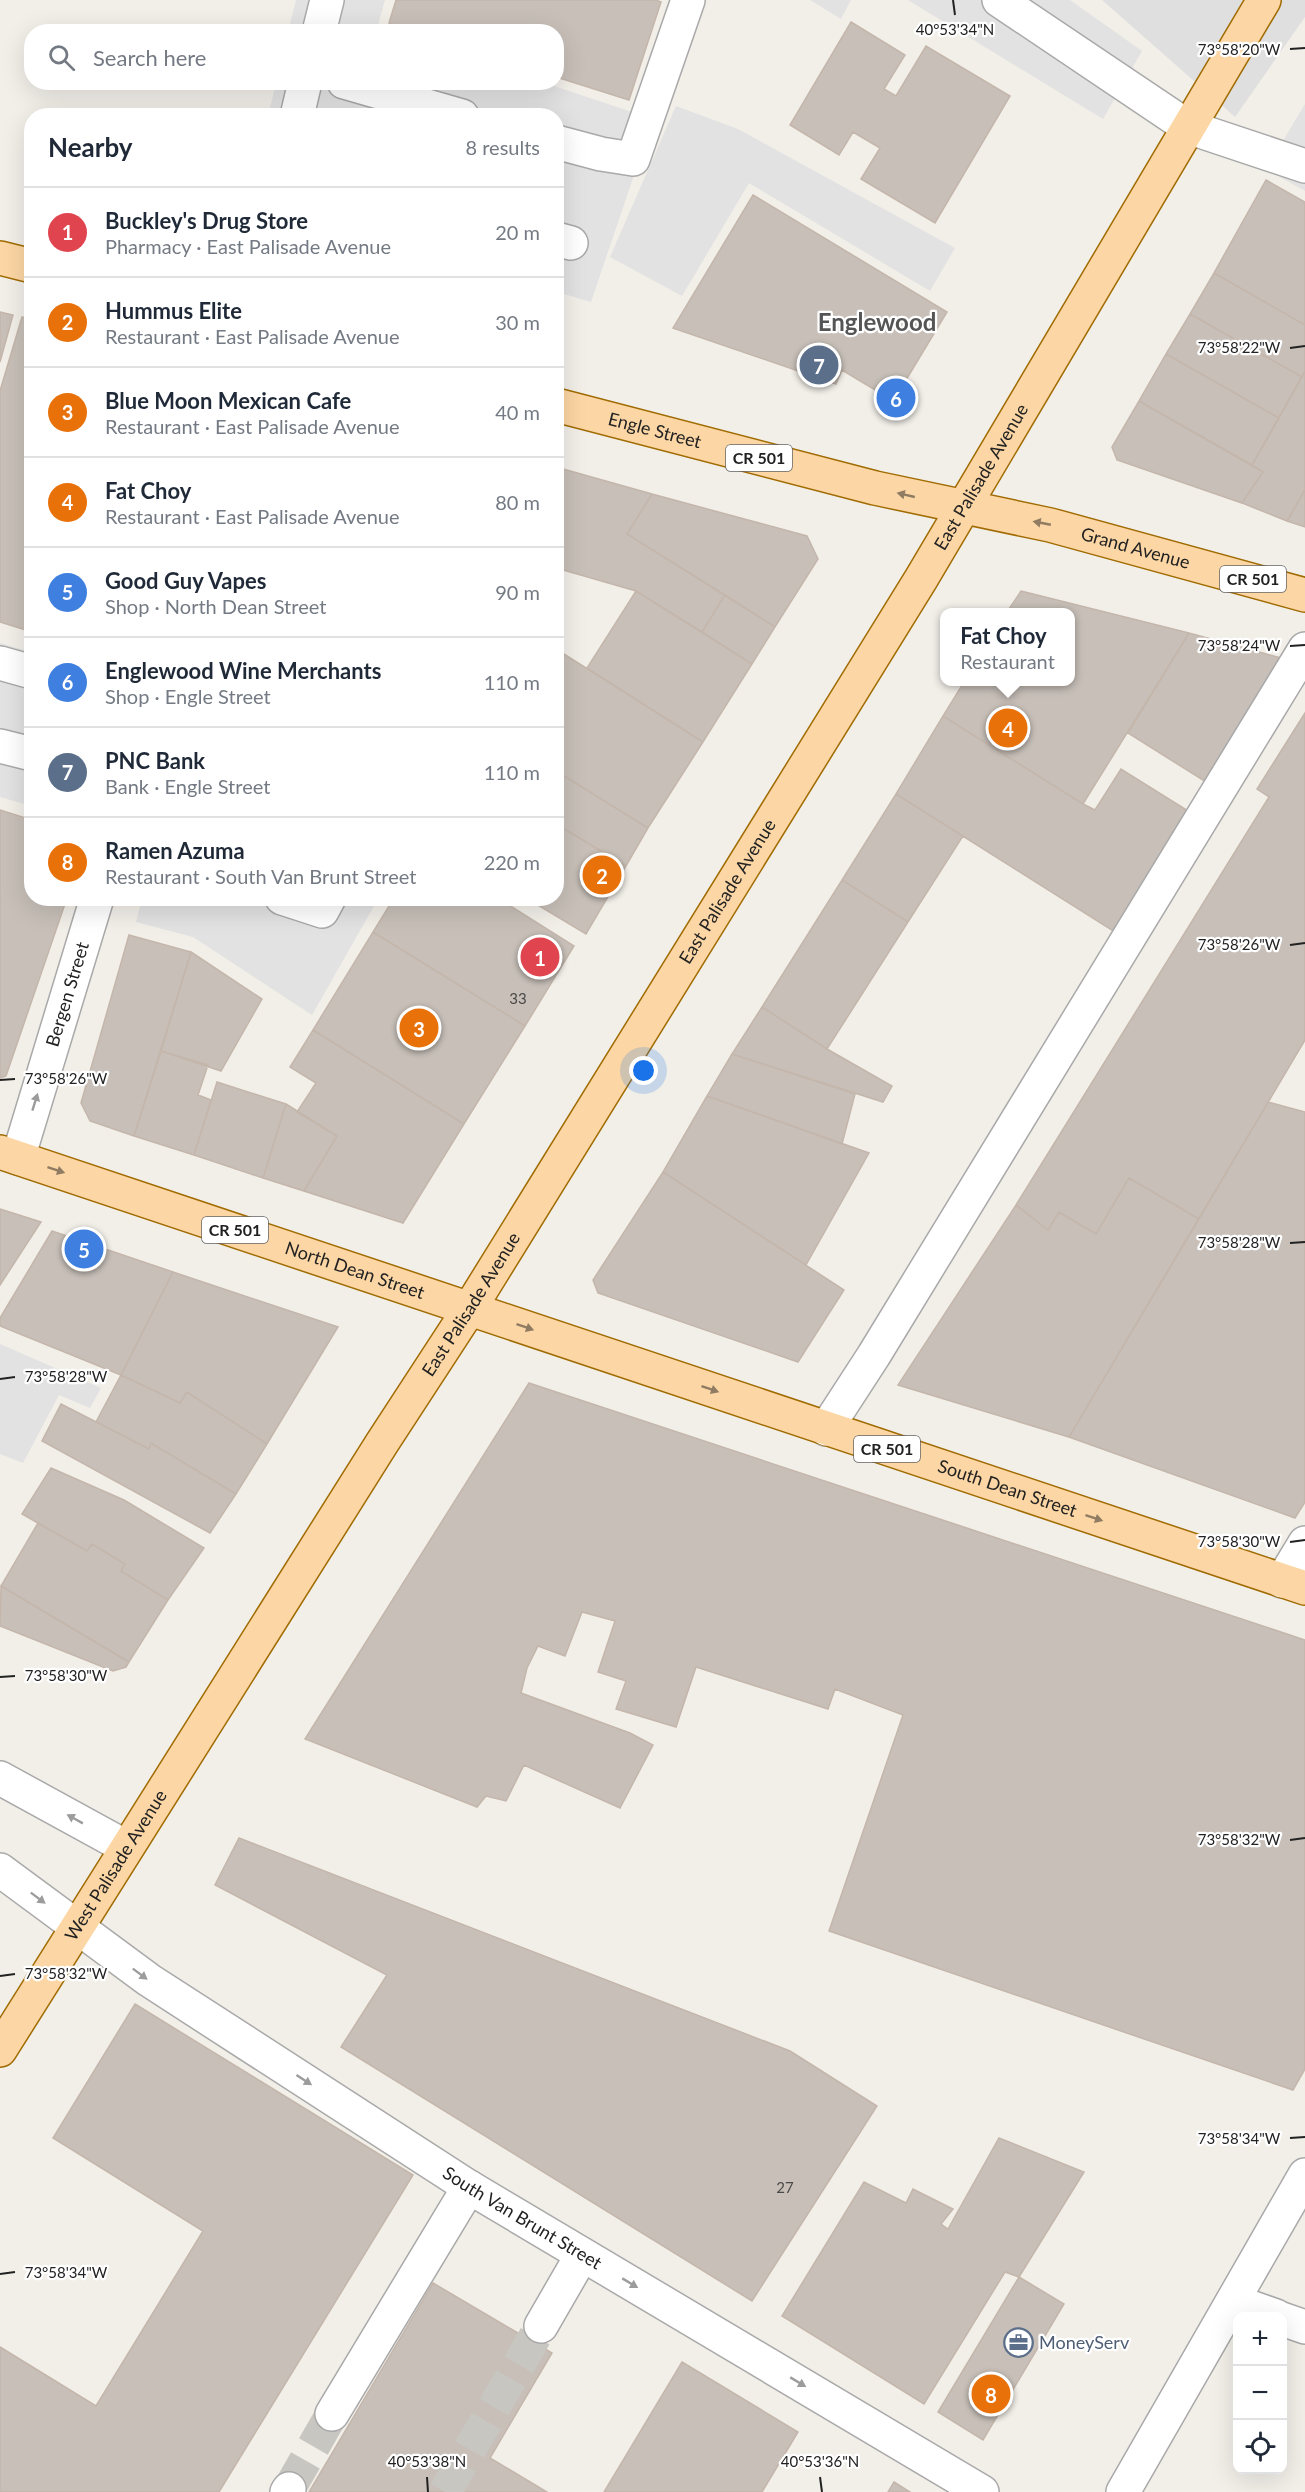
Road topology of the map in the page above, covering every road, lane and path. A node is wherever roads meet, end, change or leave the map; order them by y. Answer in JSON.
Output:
{"nodes":[{"id":1,"x":327,"y":0,"type":"edge"},
{"id":2,"x":688,"y":0,"type":"edge"},
{"id":3,"x":999,"y":0,"type":"edge"},
{"id":4,"x":1264,"y":0,"type":"edge"},
{"id":5,"x":321,"y":24,"type":"edge"},
{"id":6,"x":303,"y":90,"type":"edge"},
{"id":7,"x":372,"y":90,"type":"edge"},
{"id":8,"x":299,"y":108,"type":"edge"},
{"id":9,"x":434,"y":108,"type":"edge"},
{"id":10,"x":1188,"y":127,"type":"junction"},
{"id":11,"x":564,"y":144,"type":"edge"},
{"id":12,"x":1305,"y":166,"type":"edge"},
{"id":13,"x":0,"y":258,"type":"edge"},
{"id":14,"x":24,"y":264,"type":"edge"},
{"id":15,"x":564,"y":407,"type":"edge"},
{"id":16,"x":963,"y":508,"type":"junction"},
{"id":17,"x":1305,"y":595,"type":"edge"},
{"id":18,"x":1305,"y":649,"type":"edge"},
{"id":19,"x":0,"y":663,"type":"edge"},
{"id":20,"x":24,"y":670,"type":"edge"},
{"id":21,"x":0,"y":746,"type":"edge"},
{"id":22,"x":24,"y":752,"type":"edge"},
{"id":23,"x":94,"y":906,"type":"edge"},
{"id":24,"x":307,"y":906,"type":"edge"},
{"id":25,"x":324,"y":906,"type":"edge"},
{"id":26,"x":9,"y":1155,"type":"edge"},
{"id":27,"x":470,"y":1308,"type":"junction"},
{"id":28,"x":826,"y":1429,"type":"junction"},
{"id":29,"x":1305,"y":1543,"type":"edge"},
{"id":30,"x":1293,"y":1584,"type":"edge"},
{"id":31,"x":173,"y":1773,"type":"joint"},
{"id":32,"x":0,"y":1778,"type":"edge"},
{"id":33,"x":126,"y":1847,"type":"junction"},
{"id":34,"x":0,"y":1870,"type":"edge"},
{"id":35,"x":76,"y":1926,"type":"junction"},
{"id":36,"x":0,"y":2050,"type":"edge"},
{"id":37,"x":1305,"y":2175,"type":"edge"},
{"id":38,"x":469,"y":2187,"type":"junction"},
{"id":39,"x":582,"y":2254,"type":"junction"},
{"id":40,"x":1233,"y":2301,"type":"junction"},
{"id":41,"x":1265,"y":2312,"type":"edge"},
{"id":42,"x":1287,"y":2321,"type":"edge"},
{"id":43,"x":541,"y":2326,"type":"tunnel mouth"},
{"id":44,"x":1305,"y":2327,"type":"edge"},
{"id":45,"x":332,"y":2414,"type":"tunnel mouth"},
{"id":46,"x":982,"y":2492,"type":"edge"},
{"id":47,"x":1123,"y":2492,"type":"edge"}],
"edges":[{"from":1,"to":5,"type":"street"},
{"from":2,"to":11,"type":"street"},
{"from":3,"to":10,"type":"street"},
{"from":4,"to":10,"type":"main road","name":"East Palisade Avenue"},
{"from":6,"to":8,"type":"street"},
{"from":7,"to":9,"type":"street"},
{"from":10,"to":12,"type":"street"},
{"from":10,"to":16,"type":"main road","name":"East Palisade Avenue"},
{"from":13,"to":14,"type":"main road"},
{"from":16,"to":15,"type":"main road","name":"Engle Street","number":"CR 501","one_way":true},
{"from":17,"to":16,"type":"main road","name":"Grand Avenue","number":"CR 501","one_way":true},
{"from":16,"to":27,"type":"main road","name":"East Palisade Avenue"},
{"from":18,"to":28,"type":"street"},
{"from":19,"to":20,"type":"street"},
{"from":21,"to":22,"type":"street"},
{"from":26,"to":23,"type":"street","name":"Bergen Street","one_way":true},
{"from":24,"to":25,"type":"street"},
{"from":26,"to":27,"type":"main road","name":"North Dean Street","number":"CR 501","one_way":true},
{"from":27,"to":28,"type":"main road","name":"South Dean Street","number":"CR 501","one_way":true},
{"from":27,"to":31,"type":"main road","name":"East Palisade Avenue"},
{"from":28,"to":30,"type":"main road","name":"South Dean Street","number":"CR 501","one_way":true},
{"from":29,"to":30,"type":"street"},
{"from":31,"to":33,"type":"main road","name":"West Palisade Avenue"},
{"from":33,"to":32,"type":"street","one_way":true},
{"from":33,"to":35,"type":"main road","name":"West Palisade Avenue"},
{"from":34,"to":35,"type":"street","name":"South Van Brunt Street","one_way":true},
{"from":35,"to":36,"type":"main road","name":"West Palisade Avenue"},
{"from":35,"to":38,"type":"street","name":"South Van Brunt Street","one_way":true},
{"from":37,"to":40,"type":"street"},
{"from":38,"to":39,"type":"street","name":"South Van Brunt Street"},
{"from":38,"to":45,"type":"street"},
{"from":39,"to":43,"type":"street"},
{"from":39,"to":46,"type":"street","name":"South Van Brunt Street","one_way":true},
{"from":40,"to":41,"type":"street"},
{"from":40,"to":47,"type":"street"},
{"from":42,"to":44,"type":"street"}]}
